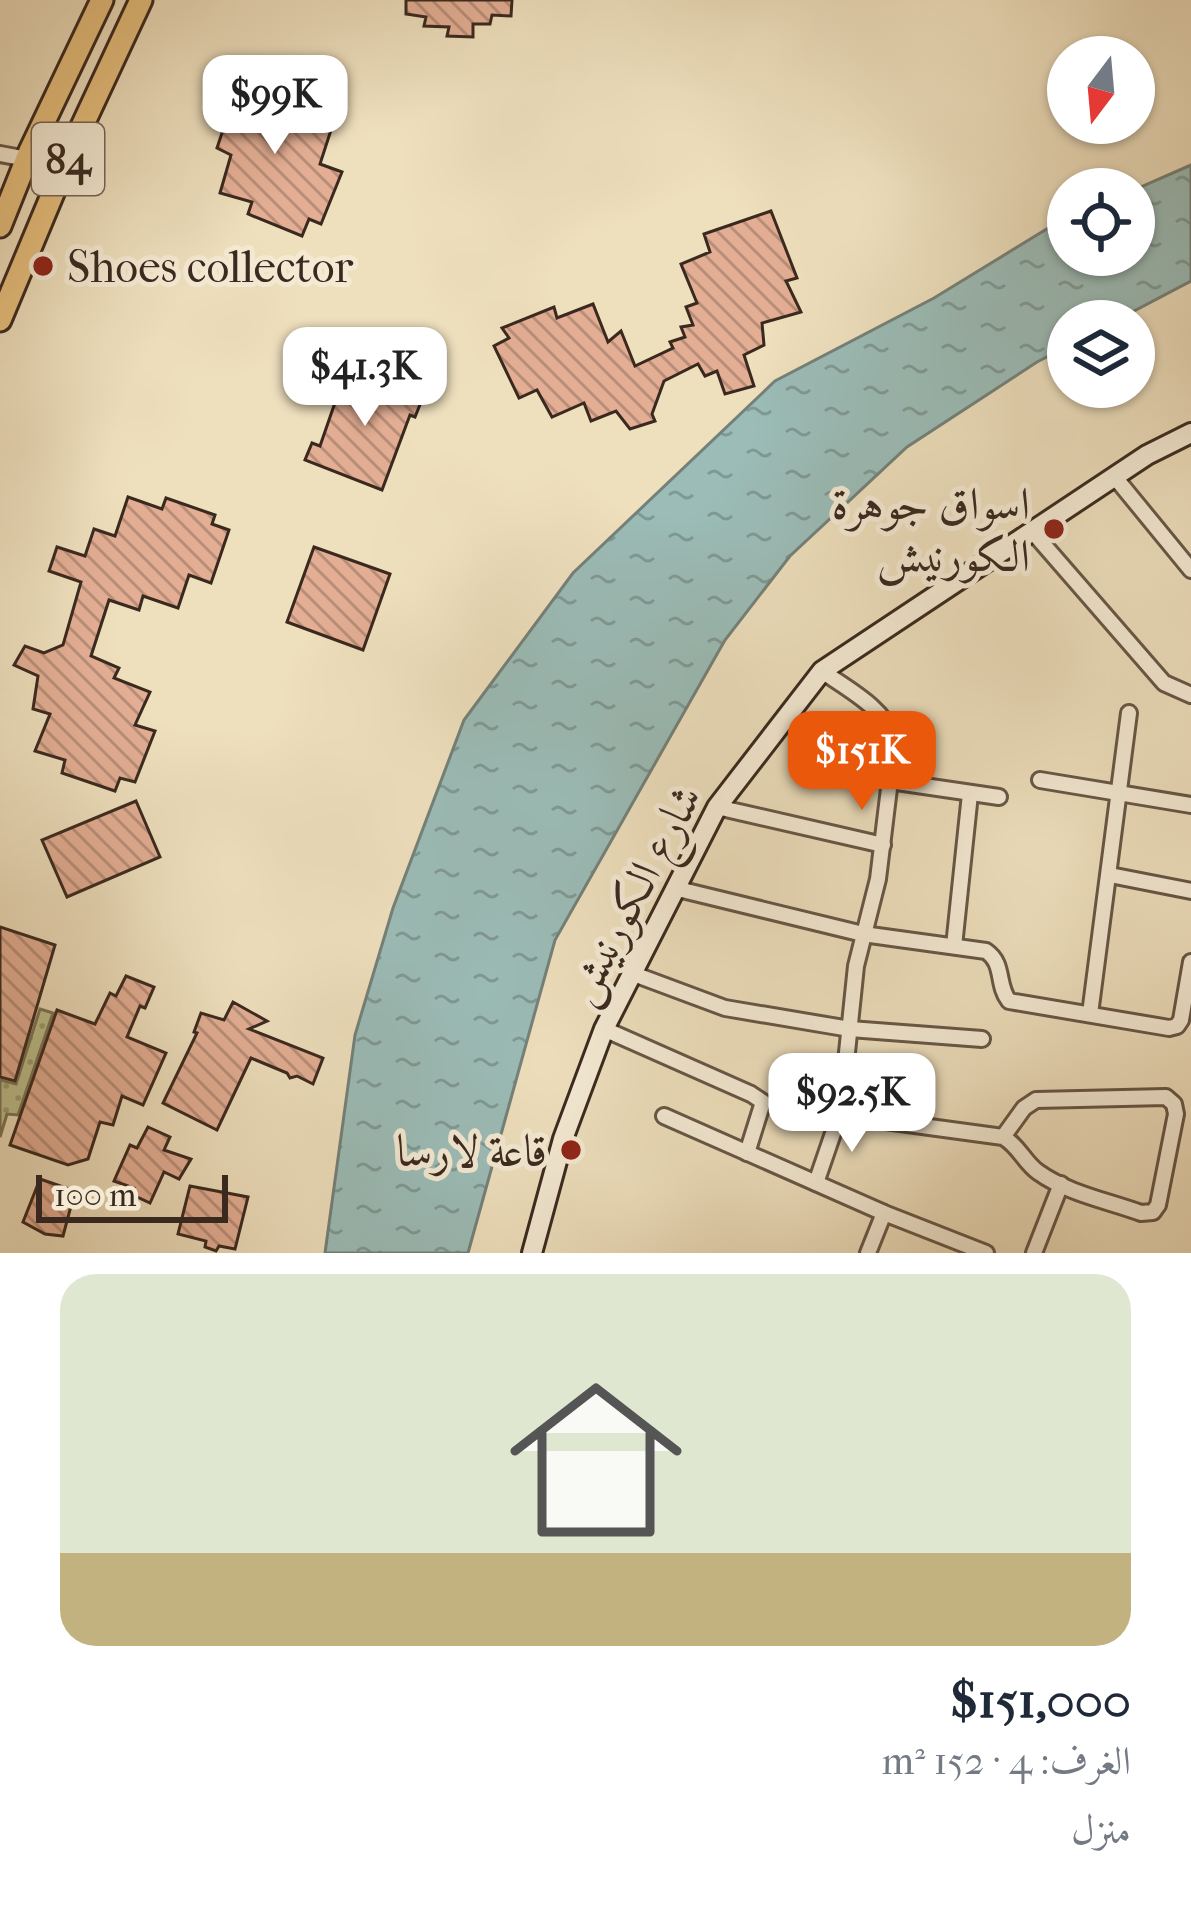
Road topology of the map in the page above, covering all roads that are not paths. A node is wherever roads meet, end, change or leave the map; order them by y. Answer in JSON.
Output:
{"nodes":[{"id":1,"x":103,"y":0,"type":"edge"},
{"id":2,"x":141,"y":0,"type":"edge"},
{"id":3,"x":38,"y":135,"type":"junction"},
{"id":4,"x":71,"y":150,"type":"junction"},
{"id":5,"x":0,"y":154,"type":"edge"},
{"id":6,"x":27,"y":159,"type":"junction"},
{"id":7,"x":16,"y":185,"type":"junction"},
{"id":8,"x":49,"y":202,"type":"junction"},
{"id":9,"x":0,"y":226,"type":"edge"},
{"id":10,"x":0,"y":320,"type":"edge"},
{"id":11,"x":1191,"y":433,"type":"edge"},
{"id":12,"x":1114,"y":476,"type":"junction"},
{"id":13,"x":1031,"y":530,"type":"junction"},
{"id":14,"x":1191,"y":570,"type":"edge"},
{"id":15,"x":822,"y":671,"type":"junction"},
{"id":16,"x":1191,"y":694,"type":"edge"},
{"id":17,"x":1129,"y":713,"type":"dead end"},
{"id":18,"x":1040,"y":780,"type":"dead end"},
{"id":19,"x":890,"y":781,"type":"junction"},
{"id":20,"x":1120,"y":793,"type":"junction"},
{"id":21,"x":970,"y":794,"type":"junction"},
{"id":22,"x":999,"y":797,"type":"dead end"},
{"id":23,"x":1191,"y":805,"type":"edge"},
{"id":24,"x":717,"y":807,"type":"junction"},
{"id":25,"x":883,"y":844,"type":"junction"},
{"id":26,"x":1110,"y":875,"type":"junction"},
{"id":27,"x":674,"y":888,"type":"junction"},
{"id":28,"x":1191,"y":891,"type":"edge"},
{"id":29,"x":863,"y":934,"type":"junction"},
{"id":30,"x":954,"y":946,"type":"junction"},
{"id":31,"x":1191,"y":962,"type":"edge"},
{"id":32,"x":631,"y":974,"type":"junction"},
{"id":33,"x":1090,"y":1014,"type":"junction"},
{"id":34,"x":604,"y":1029,"type":"junction"},
{"id":35,"x":850,"y":1029,"type":"junction"},
{"id":36,"x":982,"y":1039,"type":"dead end"},
{"id":37,"x":1191,"y":1101,"type":"edge"},
{"id":38,"x":1174,"y":1104,"type":"junction"},
{"id":39,"x":841,"y":1110,"type":"junction"},
{"id":40,"x":664,"y":1116,"type":"dead end"},
{"id":41,"x":1003,"y":1137,"type":"junction"},
{"id":42,"x":747,"y":1153,"type":"junction"},
{"id":43,"x":816,"y":1183,"type":"junction"},
{"id":44,"x":1061,"y":1184,"type":"junction"},
{"id":45,"x":884,"y":1213,"type":"junction"},
{"id":46,"x":967,"y":1249,"type":"edge"},
{"id":47,"x":532,"y":1253,"type":"edge"},
{"id":48,"x":868,"y":1253,"type":"edge"},
{"id":49,"x":986,"y":1253,"type":"edge"},
{"id":50,"x":1034,"y":1253,"type":"edge"}],
"edges":[{"from":1,"to":3,"type":"main road","number":"84"},
{"from":2,"to":4,"type":"main road","number":"84"},
{"from":3,"to":4,"type":"main road"},
{"from":3,"to":6,"type":"main road","number":"84"},
{"from":4,"to":8,"type":"main road","number":"84"},
{"from":5,"to":6,"type":"street"},
{"from":6,"to":7,"type":"main road","number":"84"},
{"from":7,"to":8,"type":"main road"},
{"from":7,"to":9,"type":"main road","number":"84"},
{"from":8,"to":10,"type":"main road","number":"84"},
{"from":11,"to":12,"type":"street","name":"شارع الكورنيش"},
{"from":12,"to":13,"type":"street","name":"شارع الكورنيش"},
{"from":12,"to":14,"type":"street"},
{"from":13,"to":15,"type":"street","name":"شارع الكورنيش"},
{"from":13,"to":16,"type":"street"},
{"from":15,"to":19,"type":"street"},
{"from":15,"to":24,"type":"street","name":"شارع الكورنيش"},
{"from":17,"to":20,"type":"street"},
{"from":18,"to":20,"type":"street"},
{"from":19,"to":21,"type":"street"},
{"from":19,"to":25,"type":"street"},
{"from":20,"to":23,"type":"street"},
{"from":20,"to":26,"type":"street"},
{"from":21,"to":22,"type":"street"},
{"from":21,"to":30,"type":"street"},
{"from":24,"to":25,"type":"street"},
{"from":24,"to":27,"type":"street","name":"شارع الكورنيش"},
{"from":25,"to":29,"type":"street"},
{"from":26,"to":28,"type":"street"},
{"from":26,"to":33,"type":"street"},
{"from":27,"to":29,"type":"street"},
{"from":27,"to":32,"type":"street","name":"شارع الكورنيش"},
{"from":29,"to":30,"type":"street"},
{"from":29,"to":35,"type":"street"},
{"from":30,"to":33,"type":"street"},
{"from":31,"to":33,"type":"street"},
{"from":32,"to":34,"type":"street","name":"شارع الكورنيش"},
{"from":32,"to":35,"type":"street"},
{"from":34,"to":42,"type":"street"},
{"from":34,"to":47,"type":"street","name":"شارع الكورنيش"},
{"from":35,"to":36,"type":"street"},
{"from":35,"to":39,"type":"street"},
{"from":37,"to":38,"type":"street"},
{"from":38,"to":41,"type":"street"},
{"from":38,"to":44,"type":"street"},
{"from":39,"to":41,"type":"street"},
{"from":39,"to":43,"type":"street"},
{"from":40,"to":42,"type":"street"},
{"from":41,"to":44,"type":"street"},
{"from":42,"to":43,"type":"street"},
{"from":43,"to":45,"type":"street"},
{"from":44,"to":50,"type":"street"},
{"from":45,"to":46,"type":"street"},
{"from":45,"to":48,"type":"street"},
{"from":46,"to":49,"type":"street"}]}
